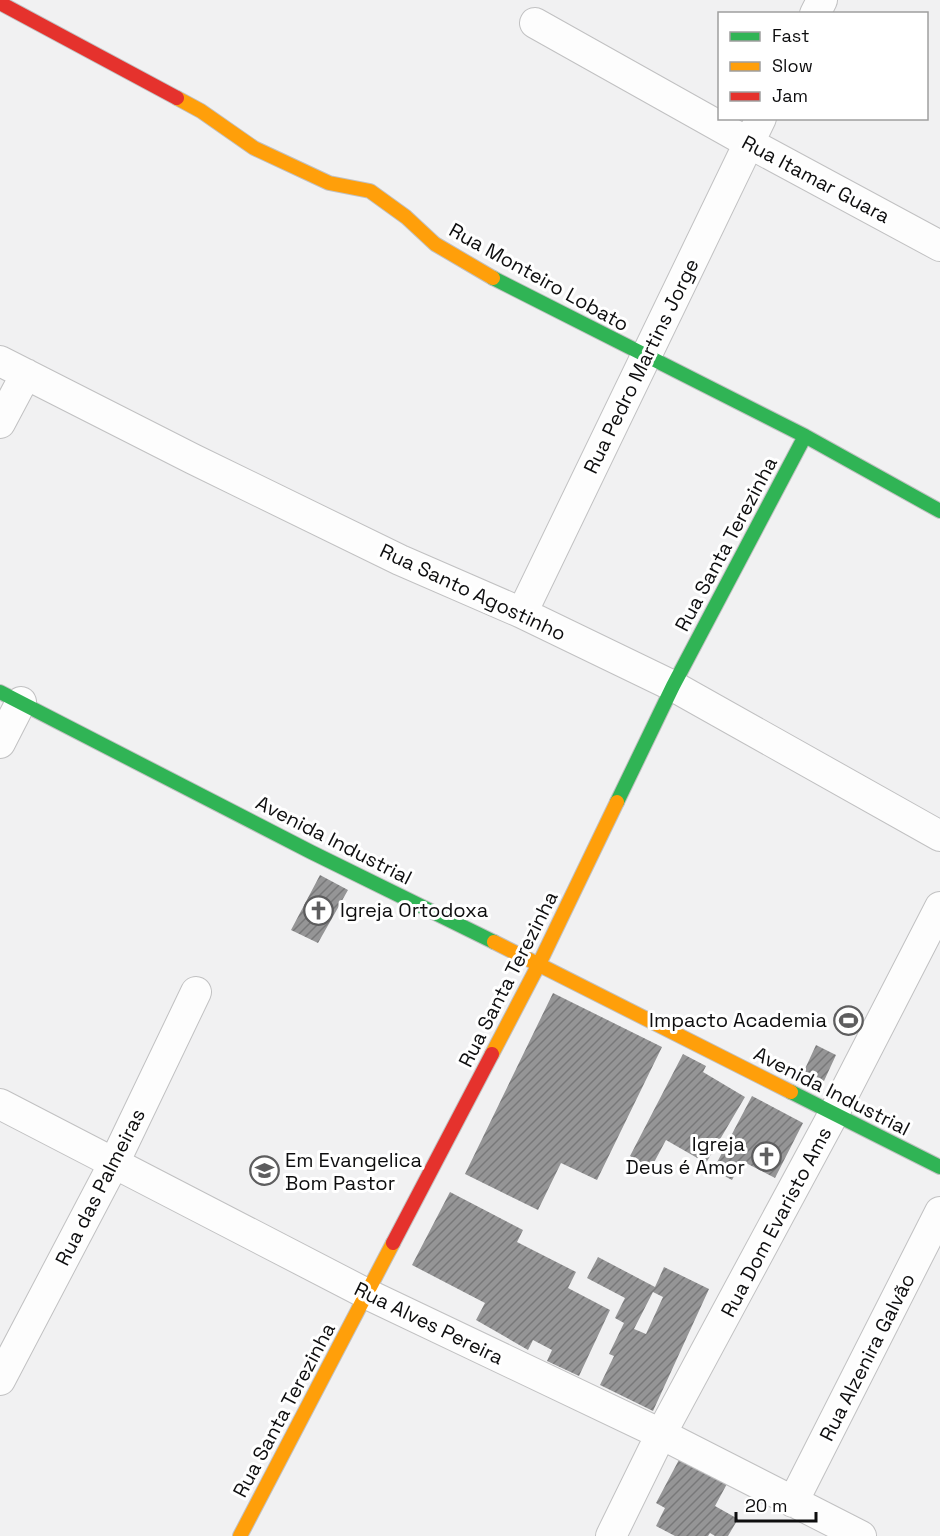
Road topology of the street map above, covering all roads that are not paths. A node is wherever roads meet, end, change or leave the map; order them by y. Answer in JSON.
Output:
{"nodes":[{"id":1,"x":0,"y":3,"type":"edge"},
{"id":2,"x":535,"y":23,"type":"dead end"},
{"id":3,"x":718,"y":112,"type":"edge"},
{"id":4,"x":734,"y":120,"type":"edge"},
{"id":5,"x":755,"y":130,"type":"edge"},
{"id":6,"x":940,"y":246,"type":"edge"},
{"id":7,"x":645,"y":357,"type":"junction"},
{"id":8,"x":13,"y":367,"type":"edge"},
{"id":9,"x":0,"y":423,"type":"edge"},
{"id":10,"x":805,"y":436,"type":"junction"},
{"id":11,"x":940,"y":511,"type":"edge"},
{"id":12,"x":522,"y":613,"type":"junction"},
{"id":13,"x":673,"y":686,"type":"junction"},
{"id":14,"x":10,"y":697,"type":"edge"},
{"id":15,"x":0,"y":743,"type":"edge"},
{"id":16,"x":940,"y":836,"type":"edge"},
{"id":17,"x":940,"y":907,"type":"edge"},
{"id":18,"x":539,"y":964,"type":"junction"},
{"id":19,"x":196,"y":992,"type":"dead end"},
{"id":20,"x":0,"y":1104,"type":"edge"},
{"id":21,"x":834,"y":1113,"type":"junction"},
{"id":22,"x":114,"y":1163,"type":"junction"},
{"id":23,"x":940,"y":1167,"type":"edge"},
{"id":24,"x":940,"y":1212,"type":"edge"},
{"id":25,"x":367,"y":1294,"type":"junction"},
{"id":26,"x":0,"y":1380,"type":"edge"},
{"id":27,"x":661,"y":1434,"type":"junction"},
{"id":28,"x":794,"y":1502,"type":"junction"},
{"id":29,"x":240,"y":1536,"type":"edge"},
{"id":30,"x":611,"y":1536,"type":"edge"},
{"id":31,"x":861,"y":1536,"type":"edge"}],
"edges":[{"from":1,"to":7,"type":"street","name":"Rua Monteiro Lobato"},
{"from":2,"to":3,"type":"street","name":"Rua Itamar Guara"},
{"from":4,"to":5,"type":"street","name":"Rua Itamar Guara"},
{"from":5,"to":6,"type":"street","name":"Rua Itamar Guara"},
{"from":5,"to":7,"type":"street","name":"Rua Pedro Martins Jorge"},
{"from":7,"to":10,"type":"street","name":"Rua Monteiro Lobato"},
{"from":7,"to":12,"type":"street","name":"Rua Pedro Martins Jorge"},
{"from":8,"to":9,"type":"street"},
{"from":8,"to":12,"type":"street","name":"Rua Santo Agostinho"},
{"from":10,"to":11,"type":"street","name":"Rua Monteiro Lobato"},
{"from":10,"to":13,"type":"street","name":"Rua Santa Terezinha"},
{"from":12,"to":13,"type":"street","name":"Rua Santo Agostinho"},
{"from":13,"to":16,"type":"street","name":"Rua Santo Agostinho"},
{"from":13,"to":18,"type":"street","name":"Rua Santa Terezinha"},
{"from":14,"to":15,"type":"street"},
{"from":14,"to":18,"type":"street","name":"Avenida Industrial"},
{"from":17,"to":21,"type":"street","name":"Rua Dom Evaristo Ams"},
{"from":18,"to":21,"type":"street","name":"Avenida Industrial"},
{"from":18,"to":25,"type":"street","name":"Rua Santa Terezinha"},
{"from":19,"to":22,"type":"street","name":"Rua das Palmeiras"},
{"from":20,"to":22,"type":"street","name":"Rua Alves Pereira"},
{"from":21,"to":23,"type":"street","name":"Avenida Industrial"},
{"from":21,"to":27,"type":"street","name":"Rua Dom Evaristo Ams"},
{"from":22,"to":25,"type":"street","name":"Rua Alves Pereira"},
{"from":22,"to":26,"type":"street","name":"Rua das Palmeiras"},
{"from":24,"to":28,"type":"street","name":"Rua Alzenira Galvão"},
{"from":25,"to":27,"type":"street","name":"Rua Alves Pereira"},
{"from":25,"to":29,"type":"street","name":"Rua Santa Terezinha"},
{"from":27,"to":28,"type":"street","name":"Rua Alves Pereira"},
{"from":27,"to":30,"type":"street","name":"Rua Dom Evaristo Ams"},
{"from":28,"to":31,"type":"street","name":"Rua Alves Pereira"}]}
